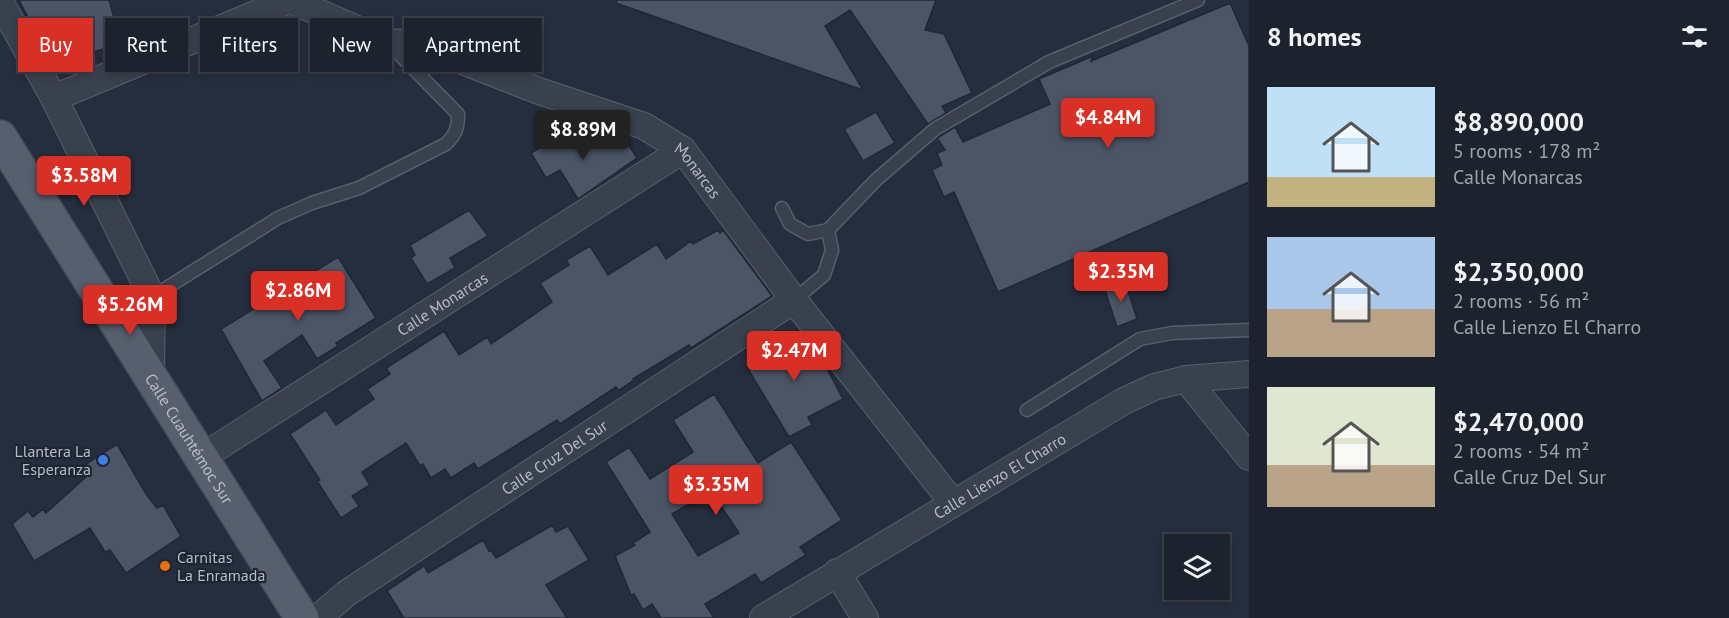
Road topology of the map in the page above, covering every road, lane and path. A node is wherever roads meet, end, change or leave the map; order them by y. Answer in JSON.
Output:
{"nodes":[{"id":1,"x":290,"y":0,"type":"edge"},
{"id":2,"x":1198,"y":0,"type":"edge"},
{"id":3,"x":0,"y":2,"type":"edge"},
{"id":4,"x":332,"y":18,"type":"edge"},
{"id":5,"x":392,"y":42,"type":"edge"},
{"id":6,"x":392,"y":47,"type":"edge"},
{"id":7,"x":54,"y":98,"type":"junction"},
{"id":8,"x":0,"y":137,"type":"edge"},
{"id":9,"x":683,"y":150,"type":"junction"},
{"id":10,"x":782,"y":208,"type":"dead end"},
{"id":11,"x":828,"y":230,"type":"junction"},
{"id":12,"x":152,"y":297,"type":"junction"},
{"id":13,"x":794,"y":300,"type":"junction"},
{"id":14,"x":1249,"y":330,"type":"edge"},
{"id":15,"x":1249,"y":374,"type":"edge"},
{"id":16,"x":151,"y":375,"type":"junction"},
{"id":17,"x":1186,"y":380,"type":"junction"},
{"id":18,"x":1027,"y":410,"type":"dead end"},
{"id":19,"x":1244,"y":444,"type":"edge"},
{"id":20,"x":202,"y":457,"type":"junction"},
{"id":21,"x":953,"y":503,"type":"junction"},
{"id":22,"x":837,"y":572,"type":"junction"},
{"id":23,"x":302,"y":618,"type":"edge"},
{"id":24,"x":318,"y":618,"type":"edge"},
{"id":25,"x":763,"y":618,"type":"edge"},
{"id":26,"x":865,"y":618,"type":"edge"}],
"edges":[{"from":1,"to":4,"type":"street","name":"Monarcas"},
{"from":1,"to":7,"type":"street"},
{"from":2,"to":11,"type":"lane"},
{"from":3,"to":7,"type":"street"},
{"from":5,"to":9,"type":"street","name":"Monarcas"},
{"from":6,"to":12,"type":"lane"},
{"from":7,"to":12,"type":"street"},
{"from":8,"to":16,"type":"main road","name":"Calle Cuauhtémoc Sur"},
{"from":9,"to":13,"type":"street","name":"Monarcas"},
{"from":9,"to":20,"type":"street","name":"Calle Monarcas"},
{"from":10,"to":11,"type":"lane"},
{"from":11,"to":13,"type":"lane"},
{"from":12,"to":16,"type":"street"},
{"from":13,"to":21,"type":"street","name":"Monarcas"},
{"from":13,"to":24,"type":"street","name":"Calle Cruz Del Sur"},
{"from":14,"to":18,"type":"lane"},
{"from":15,"to":17,"type":"street","name":"Calle Lienzo El Charro"},
{"from":16,"to":20,"type":"main road","name":"Calle Cuauhtémoc Sur"},
{"from":17,"to":19,"type":"street"},
{"from":17,"to":21,"type":"street","name":"Calle Lienzo El Charro"},
{"from":20,"to":23,"type":"main road","name":"Calle Cuauhtémoc Sur"},
{"from":21,"to":22,"type":"street","name":"Calle Lienzo El Charro"},
{"from":22,"to":25,"type":"street","name":"Calle Lienzo El Charro"},
{"from":22,"to":26,"type":"street"}]}
